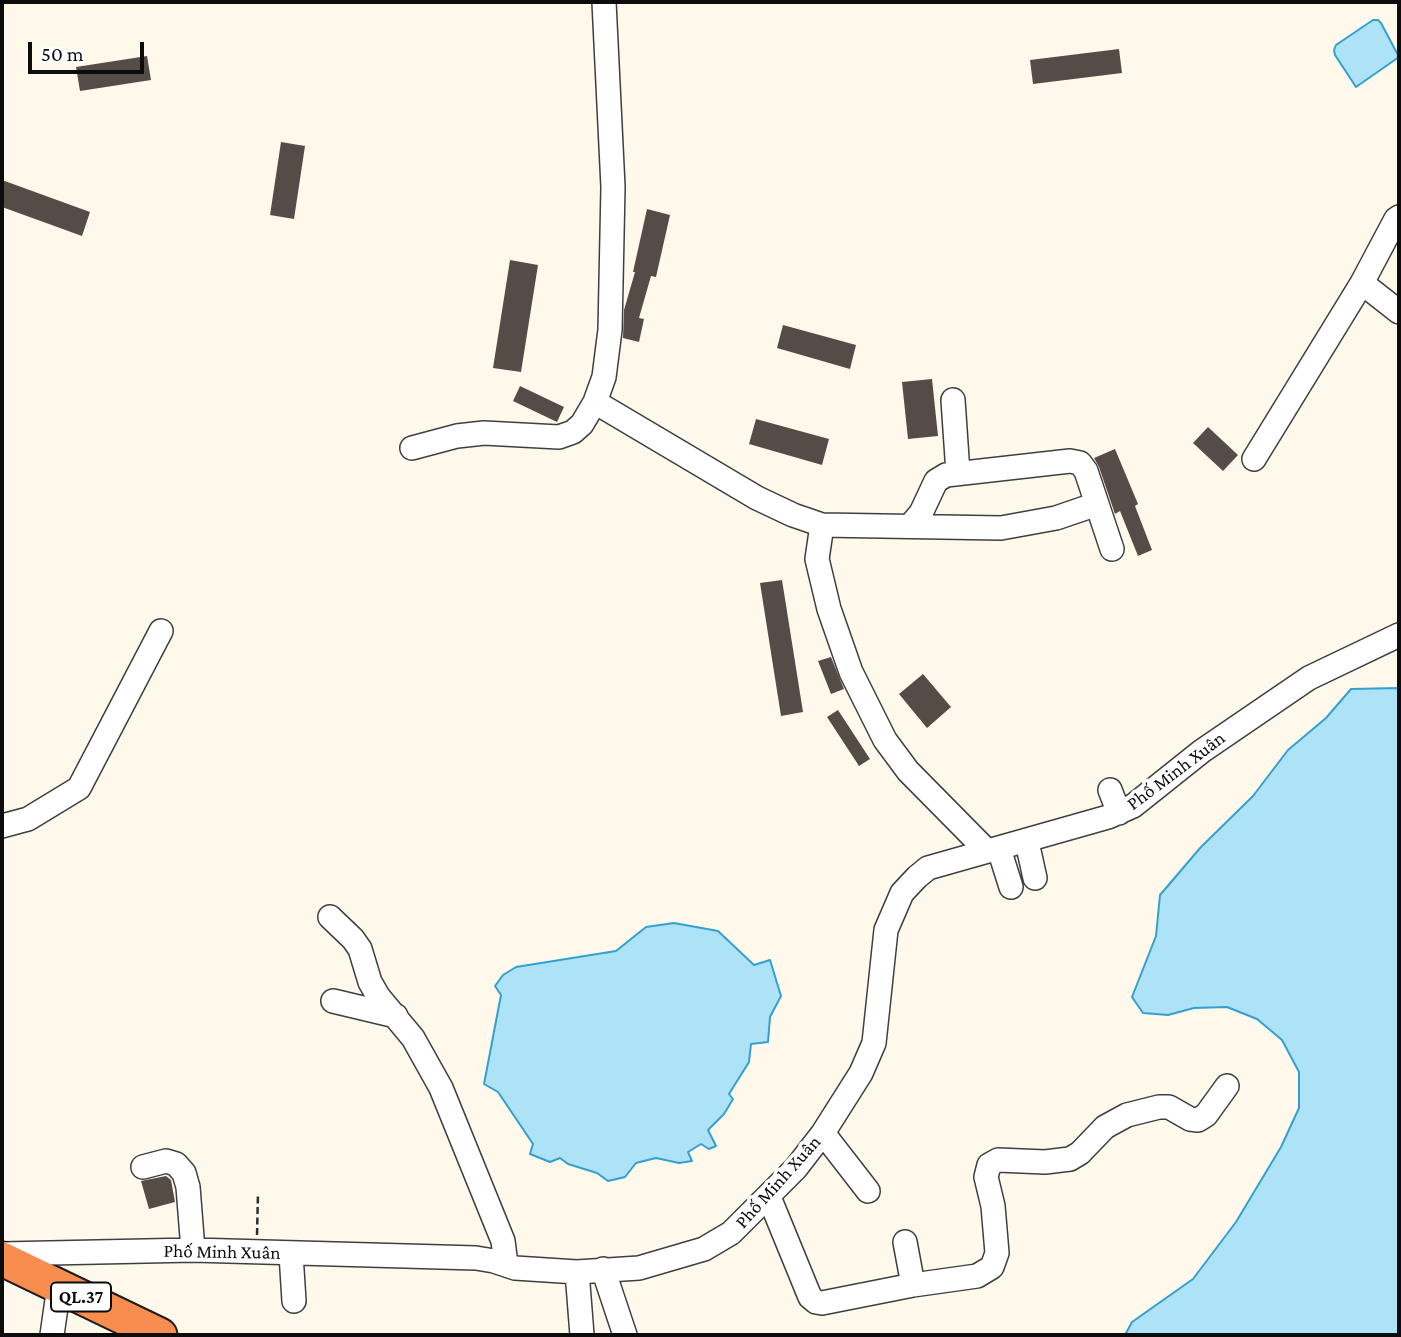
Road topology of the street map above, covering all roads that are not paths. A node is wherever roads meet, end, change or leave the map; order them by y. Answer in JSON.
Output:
{"nodes":[{"id":1,"x":604,"y":2,"type":"edge"},
{"id":2,"x":1399,"y":217,"type":"edge"},
{"id":3,"x":1362,"y":283,"type":"junction"},
{"id":4,"x":1399,"y":312,"type":"edge"},
{"id":5,"x":953,"y":400,"type":"dead end"},
{"id":6,"x":595,"y":402,"type":"junction"},
{"id":7,"x":412,"y":448,"type":"dead end"},
{"id":8,"x":1254,"y":459,"type":"dead end"},
{"id":9,"x":958,"y":473,"type":"junction"},
{"id":10,"x":1097,"y":504,"type":"junction"},
{"id":11,"x":822,"y":525,"type":"junction"},
{"id":12,"x":910,"y":526,"type":"junction"},
{"id":13,"x":1112,"y":549,"type":"dead end"},
{"id":14,"x":161,"y":631,"type":"dead end"},
{"id":15,"x":1399,"y":635,"type":"edge"},
{"id":16,"x":1110,"y":790,"type":"dead end"},
{"id":17,"x":1119,"y":813,"type":"junction"},
{"id":18,"x":2,"y":826,"type":"edge"},
{"id":19,"x":1027,"y":842,"type":"junction"},
{"id":20,"x":993,"y":850,"type":"junction"},
{"id":21,"x":1035,"y":878,"type":"dead end"},
{"id":22,"x":1011,"y":887,"type":"dead end"},
{"id":23,"x":330,"y":917,"type":"dead end"},
{"id":24,"x":333,"y":1001,"type":"dead end"},
{"id":25,"x":396,"y":1016,"type":"junction"},
{"id":26,"x":1227,"y":1086,"type":"dead end"},
{"id":27,"x":823,"y":1133,"type":"junction"},
{"id":28,"x":143,"y":1167,"type":"dead end"},
{"id":29,"x":868,"y":1191,"type":"dead end"},
{"id":30,"x":769,"y":1197,"type":"junction"},
{"id":31,"x":905,"y":1242,"type":"dead end"},
{"id":32,"x":193,"y":1250,"type":"junction"},
{"id":33,"x":291,"y":1254,"type":"junction"},
{"id":34,"x":3,"y":1262,"type":"edge"},
{"id":35,"x":506,"y":1264,"type":"junction"},
{"id":36,"x":604,"y":1269,"type":"junction"},
{"id":37,"x":577,"y":1272,"type":"junction"},
{"id":38,"x":913,"y":1285,"type":"junction"},
{"id":39,"x":59,"y":1286,"type":"junction"},
{"id":40,"x":294,"y":1301,"type":"dead end"},
{"id":41,"x":52,"y":1335,"type":"edge"},
{"id":42,"x":160,"y":1335,"type":"edge"},
{"id":43,"x":582,"y":1335,"type":"edge"},
{"id":44,"x":625,"y":1335,"type":"edge"}],
"edges":[{"from":1,"to":6,"type":"street"},
{"from":2,"to":3,"type":"street"},
{"from":3,"to":4,"type":"street"},
{"from":3,"to":8,"type":"street"},
{"from":5,"to":9,"type":"street"},
{"from":6,"to":7,"type":"street"},
{"from":6,"to":11,"type":"street"},
{"from":9,"to":10,"type":"street"},
{"from":9,"to":12,"type":"street"},
{"from":10,"to":12,"type":"street"},
{"from":10,"to":13,"type":"street"},
{"from":11,"to":12,"type":"street"},
{"from":11,"to":20,"type":"street"},
{"from":14,"to":18,"type":"street"},
{"from":15,"to":17,"type":"street","name":"Phố Minh Xuân"},
{"from":16,"to":17,"type":"street"},
{"from":17,"to":19,"type":"street","name":"Phố Minh Xuân"},
{"from":19,"to":20,"type":"street","name":"Phố Minh Xuân"},
{"from":19,"to":21,"type":"street"},
{"from":20,"to":22,"type":"street"},
{"from":20,"to":27,"type":"street","name":"Phố Minh Xuân"},
{"from":23,"to":25,"type":"street"},
{"from":24,"to":25,"type":"street"},
{"from":25,"to":35,"type":"street"},
{"from":26,"to":38,"type":"street"},
{"from":27,"to":29,"type":"street"},
{"from":27,"to":30,"type":"street","name":"Phố Minh Xuân"},
{"from":28,"to":32,"type":"street"},
{"from":30,"to":36,"type":"street","name":"Phố Minh Xuân"},
{"from":30,"to":38,"type":"street"},
{"from":31,"to":38,"type":"street"},
{"from":32,"to":33,"type":"street","name":"Phố Minh Xuân"},
{"from":32,"to":34,"type":"street","name":"Phố Minh Xuân"},
{"from":33,"to":35,"type":"street","name":"Phố Minh Xuân"},
{"from":33,"to":40,"type":"street"},
{"from":34,"to":39,"type":"highway","number":"QL.37"},
{"from":35,"to":37,"type":"street","name":"Phố Minh Xuân"},
{"from":36,"to":37,"type":"street","name":"Phố Minh Xuân"},
{"from":36,"to":44,"type":"street"},
{"from":37,"to":43,"type":"street"},
{"from":39,"to":41,"type":"street"},
{"from":39,"to":42,"type":"highway","number":"QL.37"}]}
